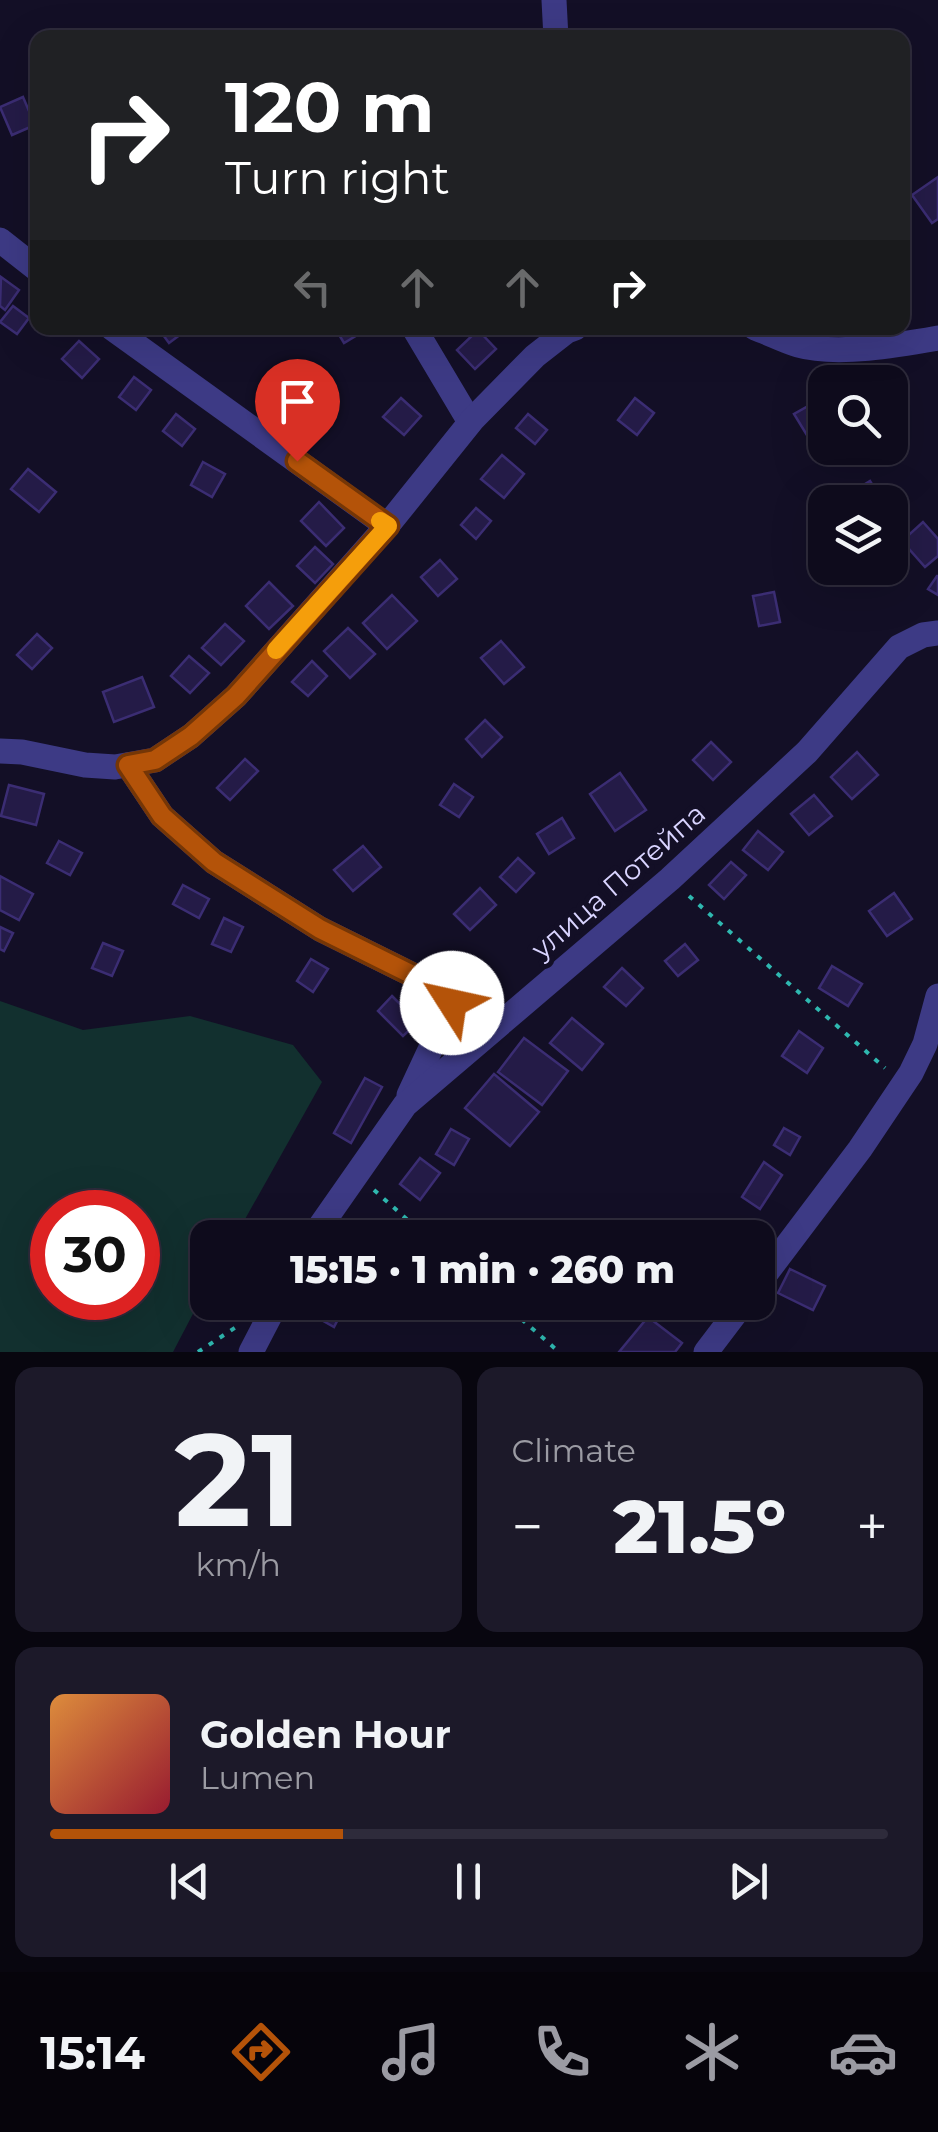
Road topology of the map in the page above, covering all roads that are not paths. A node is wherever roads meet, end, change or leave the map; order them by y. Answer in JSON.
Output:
{"nodes":[{"id":1,"x":554,"y":0,"type":"edge"},
{"id":2,"x":556,"y":30,"type":"edge"},
{"id":3,"x":0,"y":240,"type":"edge"},
{"id":4,"x":30,"y":263,"type":"edge"},
{"id":5,"x":122,"y":335,"type":"edge"},
{"id":6,"x":418,"y":335,"type":"edge"},
{"id":7,"x":561,"y":335,"type":"edge"},
{"id":8,"x":773,"y":335,"type":"edge"},
{"id":9,"x":938,"y":338,"type":"edge"},
{"id":10,"x":470,"y":422,"type":"junction"},
{"id":11,"x":388,"y":526,"type":"junction"},
{"id":12,"x":938,"y":632,"type":"edge"},
{"id":13,"x":0,"y":751,"type":"edge"},
{"id":14,"x":128,"y":765,"type":"junction"},
{"id":15,"x":938,"y":996,"type":"edge"},
{"id":16,"x":404,"y":1105,"type":"junction"},
{"id":17,"x":324,"y":1220,"type":"edge"},
{"id":18,"x":775,"y":1262,"type":"edge"},
{"id":19,"x":267,"y":1320,"type":"edge"},
{"id":20,"x":730,"y":1320,"type":"edge"},
{"id":21,"x":251,"y":1352,"type":"edge"},
{"id":22,"x":706,"y":1352,"type":"edge"}],
"edges":[{"from":1,"to":2,"type":"street"},
{"from":3,"to":4,"type":"street"},
{"from":5,"to":11,"type":"street"},
{"from":6,"to":10,"type":"street"},
{"from":7,"to":10,"type":"street"},
{"from":8,"to":9,"type":"street"},
{"from":10,"to":11,"type":"street"},
{"from":11,"to":14,"type":"street"},
{"from":12,"to":16,"type":"street","name":"улица Потейпа"},
{"from":13,"to":14,"type":"street"},
{"from":14,"to":16,"type":"street"},
{"from":15,"to":18,"type":"street"},
{"from":16,"to":17,"type":"street","name":"улица Потейпа"},
{"from":19,"to":21,"type":"street"},
{"from":20,"to":22,"type":"street"}]}
